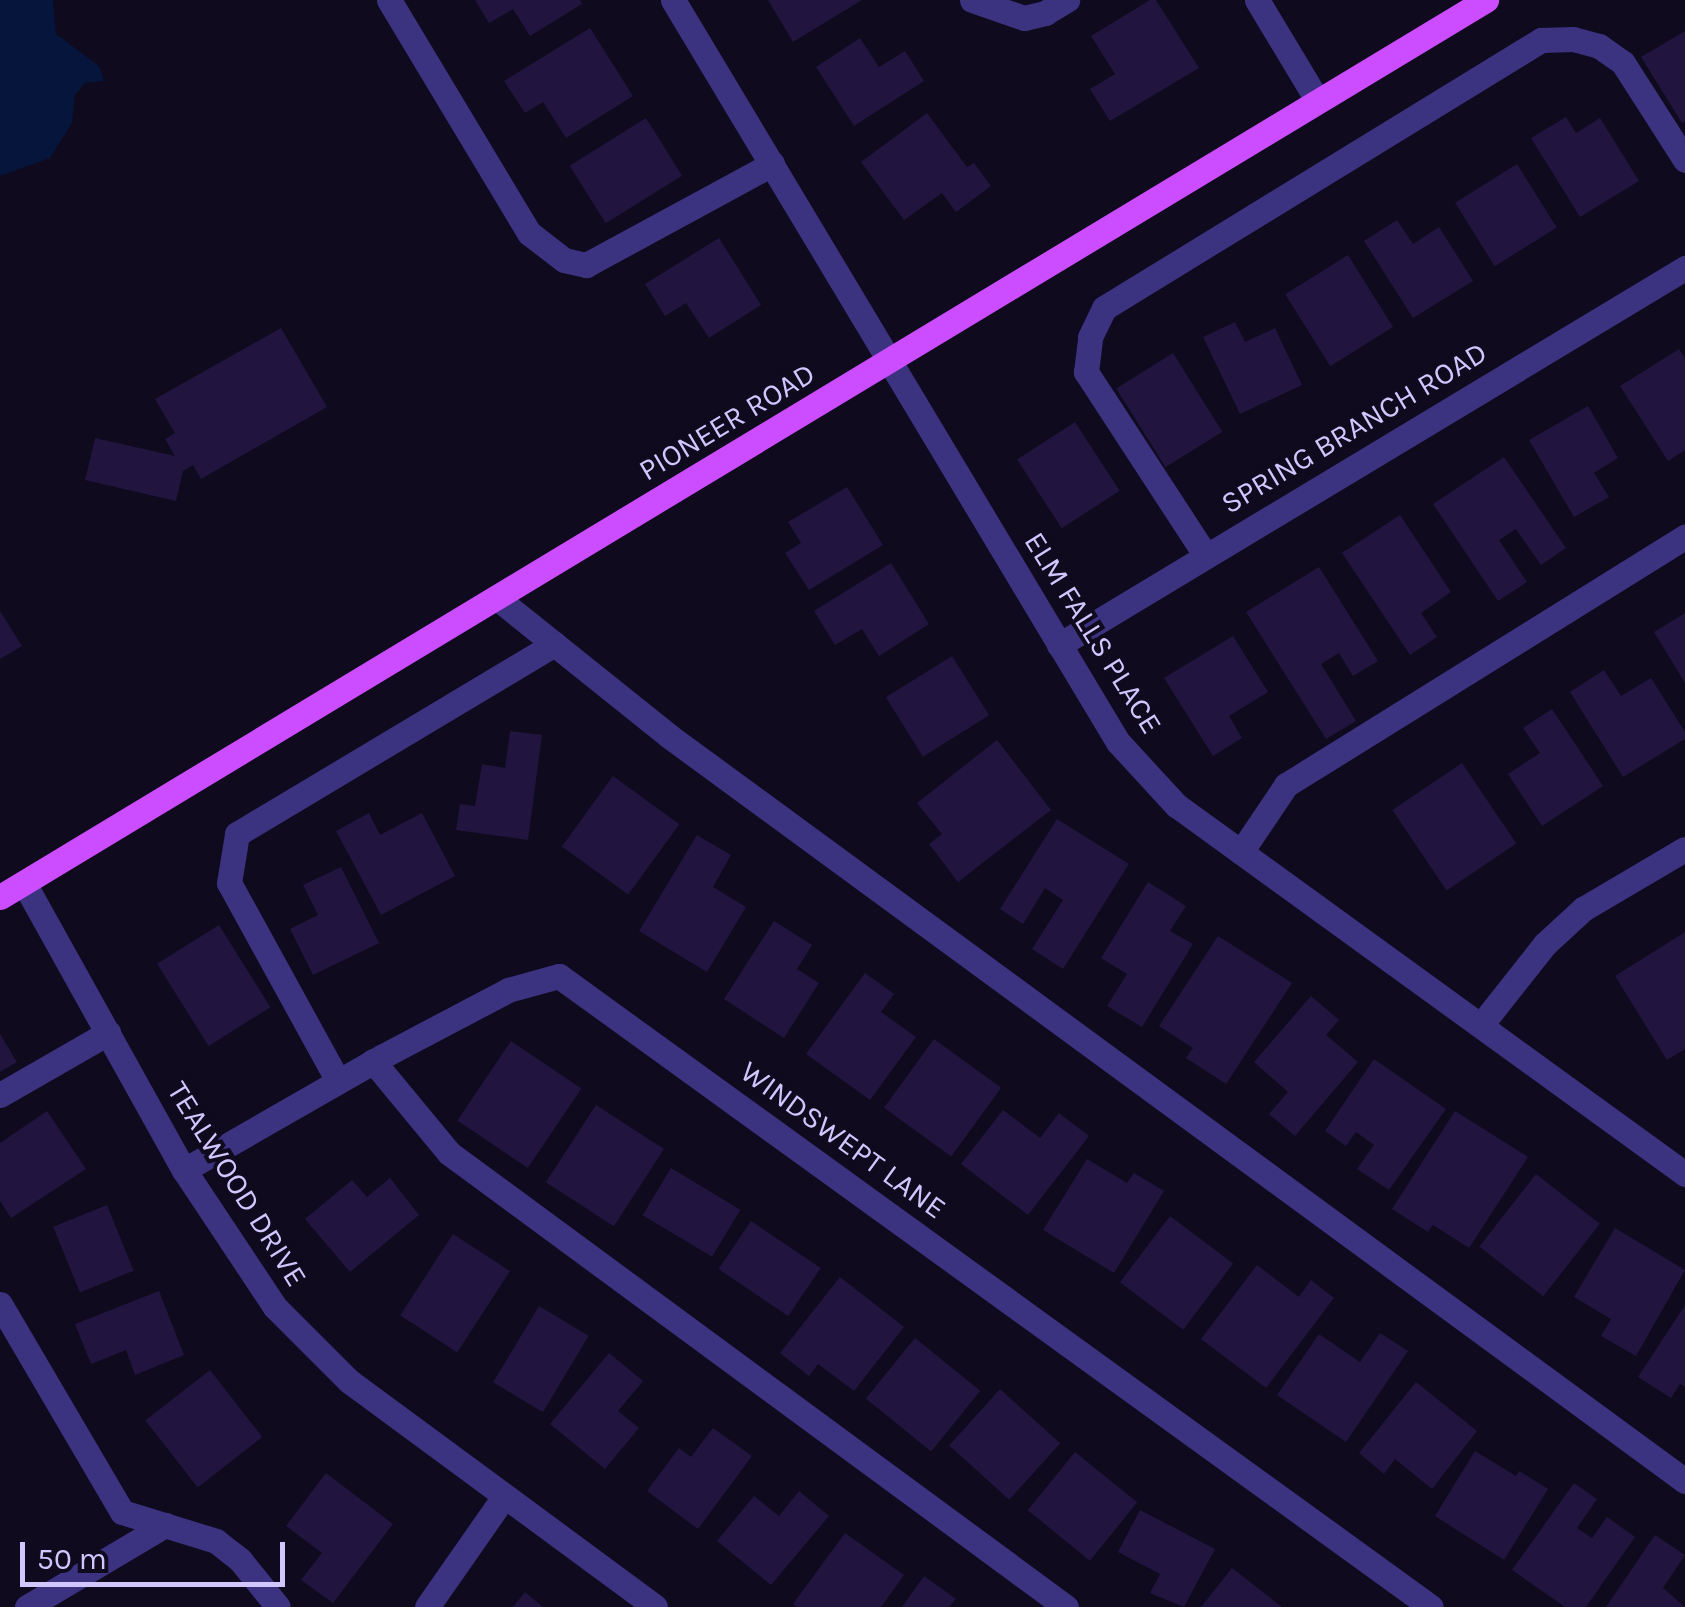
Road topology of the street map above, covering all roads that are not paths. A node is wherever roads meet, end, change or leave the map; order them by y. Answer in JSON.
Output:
{"nodes":[{"id":1,"x":389,"y":0,"type":"edge"},
{"id":2,"x":673,"y":0,"type":"edge"},
{"id":3,"x":972,"y":0,"type":"edge"},
{"id":4,"x":1067,"y":0,"type":"edge"},
{"id":5,"x":1257,"y":0,"type":"edge"},
{"id":6,"x":1486,"y":0,"type":"edge"},
{"id":7,"x":1317,"y":100,"type":"junction"},
{"id":8,"x":1685,"y":160,"type":"edge"},
{"id":9,"x":772,"y":164,"type":"junction"},
{"id":10,"x":1685,"y":268,"type":"edge"},
{"id":11,"x":890,"y":362,"type":"junction"},
{"id":12,"x":1685,"y":536,"type":"edge"},
{"id":13,"x":1206,"y":556,"type":"junction"},
{"id":14,"x":497,"y":598,"type":"junction"},
{"id":15,"x":554,"y":644,"type":"junction"},
{"id":16,"x":1058,"y":645,"type":"junction"},
{"id":17,"x":1685,"y":849,"type":"edge"},
{"id":18,"x":1240,"y":852,"type":"junction"},
{"id":19,"x":24,"y":882,"type":"junction"},
{"id":20,"x":0,"y":897,"type":"edge"},
{"id":21,"x":1481,"y":1025,"type":"junction"},
{"id":22,"x":108,"y":1033,"type":"junction"},
{"id":23,"x":373,"y":1061,"type":"junction"},
{"id":24,"x":338,"y":1081,"type":"junction"},
{"id":25,"x":0,"y":1095,"type":"edge"},
{"id":26,"x":184,"y":1170,"type":"junction"},
{"id":27,"x":1685,"y":1174,"type":"edge"},
{"id":28,"x":0,"y":1304,"type":"edge"},
{"id":29,"x":1685,"y":1480,"type":"edge"},
{"id":30,"x":503,"y":1498,"type":"junction"},
{"id":31,"x":165,"y":1525,"type":"junction"},
{"id":32,"x":27,"y":1607,"type":"edge"},
{"id":33,"x":278,"y":1607,"type":"edge"},
{"id":34,"x":427,"y":1607,"type":"edge"},
{"id":35,"x":655,"y":1607,"type":"edge"},
{"id":36,"x":1066,"y":1607,"type":"edge"},
{"id":37,"x":1430,"y":1607,"type":"edge"}],
"edges":[{"from":1,"to":9,"type":"street"},
{"from":2,"to":9,"type":"street","name":"ELM FALLS PLACE"},
{"from":3,"to":4,"type":"street"},
{"from":5,"to":7,"type":"street"},
{"from":6,"to":7,"type":"main road","name":"PIONEER ROAD"},
{"from":7,"to":11,"type":"main road","name":"PIONEER ROAD"},
{"from":8,"to":13,"type":"street"},
{"from":9,"to":11,"type":"street","name":"ELM FALLS PLACE"},
{"from":10,"to":13,"type":"street","name":"SPRING BRANCH ROAD"},
{"from":11,"to":14,"type":"main road","name":"PIONEER ROAD"},
{"from":11,"to":16,"type":"street","name":"ELM FALLS PLACE"},
{"from":12,"to":18,"type":"street"},
{"from":13,"to":16,"type":"street","name":"SPRING BRANCH ROAD"},
{"from":14,"to":15,"type":"street"},
{"from":14,"to":19,"type":"main road","name":"PIONEER ROAD"},
{"from":15,"to":24,"type":"street"},
{"from":15,"to":29,"type":"street"},
{"from":16,"to":18,"type":"street","name":"ELM FALLS PLACE"},
{"from":17,"to":21,"type":"street"},
{"from":18,"to":21,"type":"street","name":"ELM FALLS PLACE"},
{"from":19,"to":20,"type":"main road","name":"PIONEER ROAD"},
{"from":19,"to":22,"type":"street","name":"TEALWOOD DRIVE"},
{"from":21,"to":27,"type":"street","name":"ELM FALLS PLACE"},
{"from":22,"to":25,"type":"street"},
{"from":22,"to":26,"type":"street","name":"TEALWOOD DRIVE"},
{"from":23,"to":24,"type":"street","name":"WINDSWEPT LANE"},
{"from":23,"to":36,"type":"street"},
{"from":23,"to":37,"type":"street","name":"WINDSWEPT LANE"},
{"from":24,"to":26,"type":"street","name":"WINDSWEPT LANE"},
{"from":26,"to":30,"type":"street","name":"TEALWOOD DRIVE"},
{"from":28,"to":31,"type":"street"},
{"from":30,"to":34,"type":"street"},
{"from":30,"to":35,"type":"street","name":"TEALWOOD DRIVE"},
{"from":31,"to":32,"type":"street"},
{"from":31,"to":33,"type":"street"}]}
